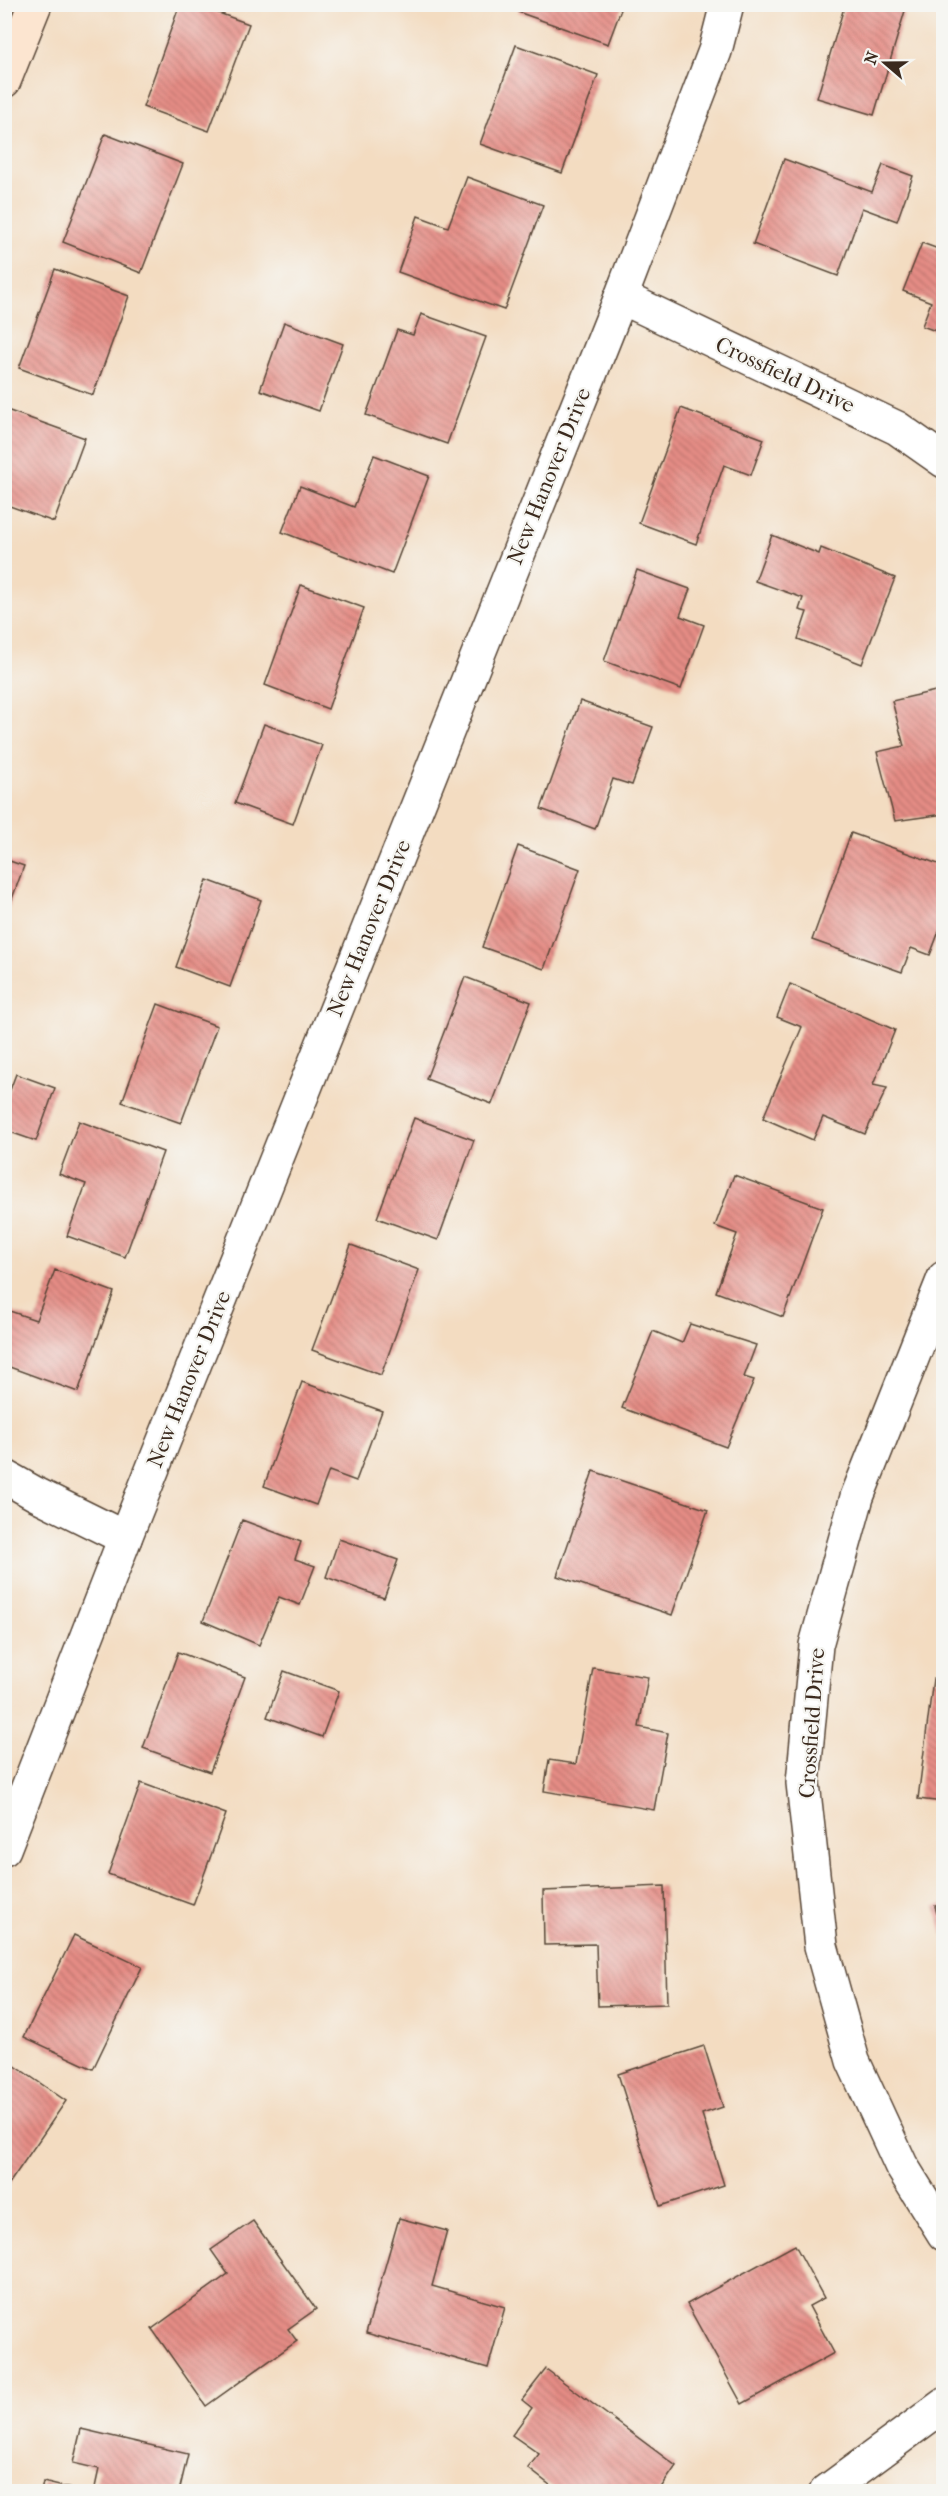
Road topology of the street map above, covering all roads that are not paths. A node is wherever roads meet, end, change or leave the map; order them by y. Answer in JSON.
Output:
{"nodes":[{"id":1,"x":35,"y":4,"type":"edge"},
{"id":2,"x":727,"y":4,"type":"edge"},
{"id":3,"x":4,"y":81,"type":"edge"},
{"id":4,"x":621,"y":297,"type":"junction"},
{"id":5,"x":944,"y":461,"type":"edge"},
{"id":6,"x":944,"y":1278,"type":"edge"},
{"id":7,"x":4,"y":1476,"type":"edge"},
{"id":8,"x":125,"y":1538,"type":"junction"},
{"id":9,"x":4,"y":1849,"type":"edge"},
{"id":10,"x":944,"y":2234,"type":"edge"},
{"id":11,"x":944,"y":2405,"type":"edge"},
{"id":12,"x":826,"y":2492,"type":"edge"}],
"edges":[{"from":1,"to":3,"type":"street"},
{"from":2,"to":4,"type":"street","name":"New Hanover Drive"},
{"from":4,"to":5,"type":"street","name":"Crossfield Drive"},
{"from":4,"to":8,"type":"street","name":"New Hanover Drive"},
{"from":6,"to":10,"type":"street","name":"Crossfield Drive"},
{"from":7,"to":8,"type":"street"},
{"from":8,"to":9,"type":"street","name":"New Hanover Drive"},
{"from":11,"to":12,"type":"street"}]}
